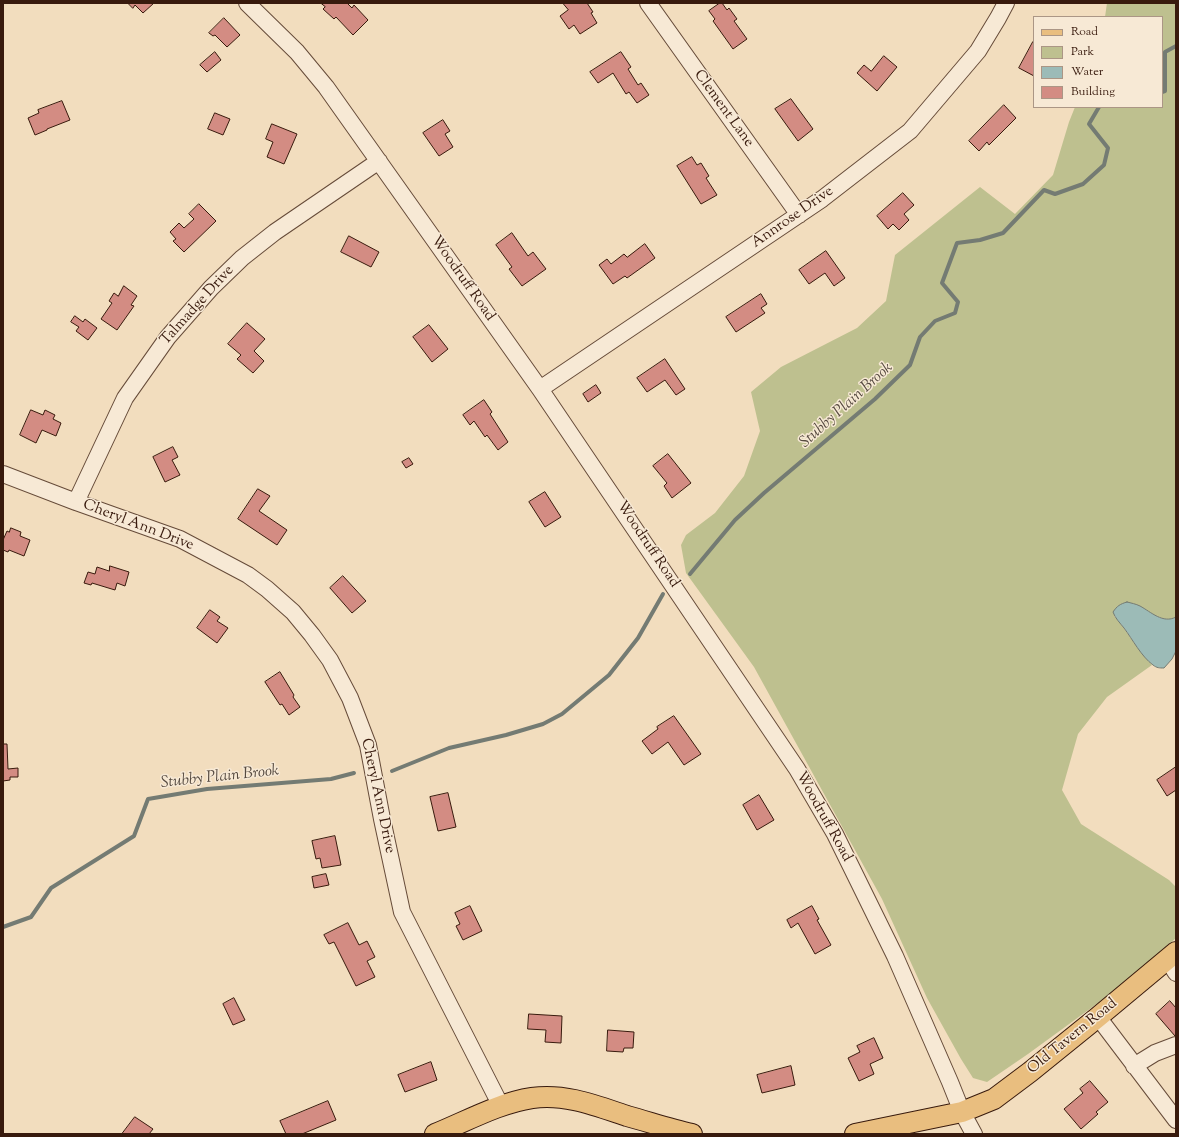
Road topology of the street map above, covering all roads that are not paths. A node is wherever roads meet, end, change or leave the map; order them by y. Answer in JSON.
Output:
{"nodes":[{"id":1,"x":246,"y":3,"type":"edge"},
{"id":2,"x":648,"y":3,"type":"edge"},
{"id":3,"x":1006,"y":3,"type":"edge"},
{"id":4,"x":379,"y":161,"type":"junction"},
{"id":5,"x":799,"y":215,"type":"junction"},
{"id":6,"x":540,"y":388,"type":"junction"},
{"id":7,"x":3,"y":474,"type":"edge"},
{"id":8,"x":76,"y":502,"type":"junction"},
{"id":9,"x":1173,"y":961,"type":"edge"},
{"id":10,"x":1098,"y":1017,"type":"junction"},
{"id":11,"x":1176,"y":1045,"type":"edge"},
{"id":12,"x":1134,"y":1066,"type":"junction"},
{"id":13,"x":501,"y":1106,"type":"junction"},
{"id":14,"x":962,"y":1112,"type":"junction"},
{"id":15,"x":1176,"y":1120,"type":"edge"},
{"id":16,"x":435,"y":1134,"type":"edge"},
{"id":17,"x":692,"y":1134,"type":"edge"},
{"id":18,"x":855,"y":1134,"type":"edge"},
{"id":19,"x":974,"y":1134,"type":"edge"}],
"edges":[{"from":1,"to":4,"type":"street","name":"Woodruff Road"},
{"from":2,"to":5,"type":"street","name":"Clement Lane"},
{"from":3,"to":5,"type":"street","name":"Annrose Drive"},
{"from":4,"to":6,"type":"street","name":"Woodruff Road"},
{"from":4,"to":8,"type":"street","name":"Talmadge Drive"},
{"from":5,"to":6,"type":"street","name":"Annrose Drive"},
{"from":6,"to":14,"type":"street","name":"Woodruff Road"},
{"from":7,"to":8,"type":"street","name":"Cheryl Ann Drive"},
{"from":8,"to":13,"type":"street","name":"Cheryl Ann Drive"},
{"from":9,"to":10,"type":"main road","name":"Old Tavern Road"},
{"from":10,"to":12,"type":"street"},
{"from":10,"to":14,"type":"main road","name":"Old Tavern Road"},
{"from":11,"to":12,"type":"street"},
{"from":12,"to":15,"type":"street"},
{"from":13,"to":16,"type":"main road"},
{"from":13,"to":17,"type":"main road"},
{"from":14,"to":18,"type":"main road","name":"Old Tavern Road"},
{"from":14,"to":19,"type":"street","name":"Woodruff Road"}]}
